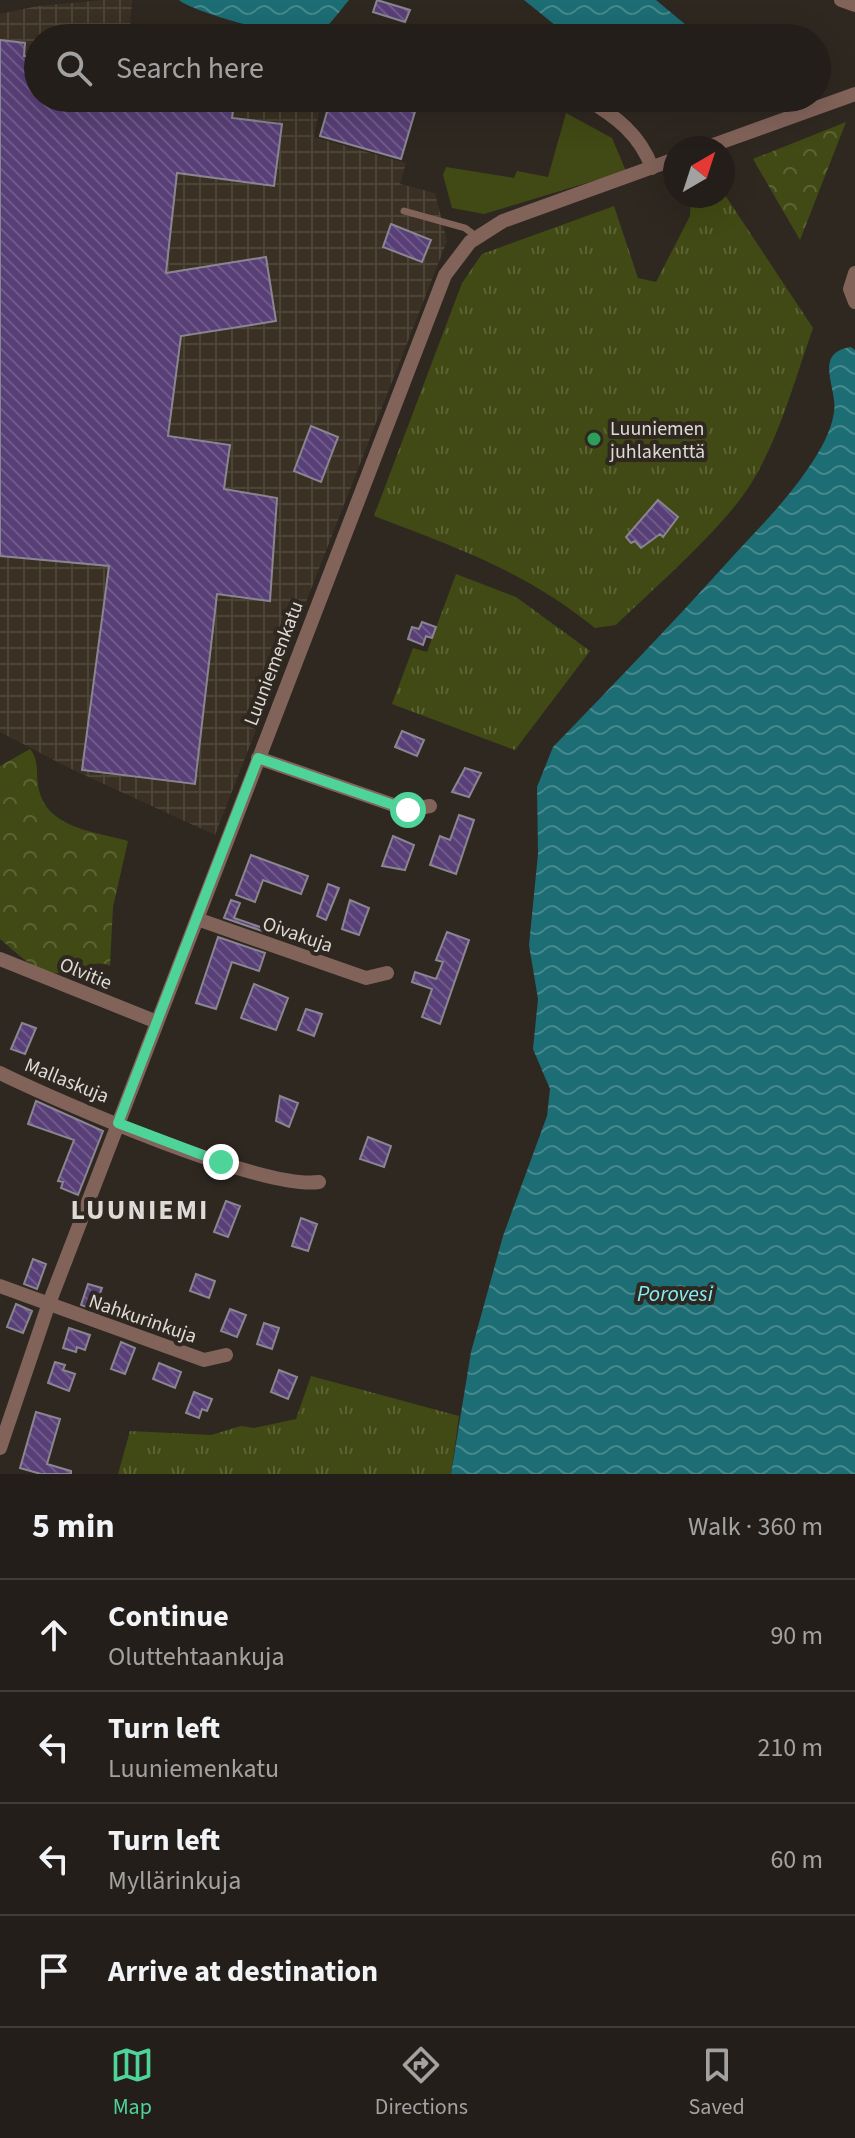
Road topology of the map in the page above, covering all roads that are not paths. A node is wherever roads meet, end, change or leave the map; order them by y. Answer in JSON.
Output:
{"nodes":[{"id":1,"x":841,"y":0,"type":"edge"},
{"id":2,"x":855,"y":5,"type":"edge"},
{"id":3,"x":855,"y":94,"type":"edge"},
{"id":4,"x":831,"y":103,"type":"edge"},
{"id":5,"x":605,"y":112,"type":"edge"},
{"id":6,"x":805,"y":112,"type":"edge"},
{"id":7,"x":735,"y":137,"type":"edge"},
{"id":8,"x":663,"y":164,"type":"edge"},
{"id":9,"x":652,"y":168,"type":"junction"},
{"id":10,"x":404,"y":211,"type":"dead end"},
{"id":11,"x":477,"y":237,"type":"junction"},
{"id":12,"x":855,"y":273,"type":"edge"},
{"id":13,"x":855,"y":302,"type":"edge"},
{"id":14,"x":258,"y":758,"type":"junction"},
{"id":15,"x":430,"y":806,"type":"dead end"},
{"id":16,"x":197,"y":919,"type":"junction"},
{"id":17,"x":0,"y":959,"type":"edge"},
{"id":18,"x":387,"y":973,"type":"dead end"},
{"id":19,"x":157,"y":1022,"type":"junction"},
{"id":20,"x":0,"y":1073,"type":"edge"},
{"id":21,"x":118,"y":1123,"type":"junction"},
{"id":22,"x":319,"y":1182,"type":"dead end"},
{"id":23,"x":0,"y":1286,"type":"edge"},
{"id":24,"x":48,"y":1306,"type":"junction"},
{"id":25,"x":226,"y":1355,"type":"dead end"},
{"id":26,"x":0,"y":1448,"type":"edge"}],
"edges":[{"from":1,"to":2,"type":"street"},
{"from":3,"to":4,"type":"street"},
{"from":5,"to":9,"type":"street"},
{"from":6,"to":7,"type":"street"},
{"from":8,"to":9,"type":"street","name":"Luuniemenkatu"},
{"from":9,"to":11,"type":"street","name":"Luuniemenkatu"},
{"from":10,"to":11,"type":"lane"},
{"from":11,"to":14,"type":"street","name":"Luuniemenkatu"},
{"from":12,"to":13,"type":"street"},
{"from":14,"to":15,"type":"street"},
{"from":14,"to":16,"type":"street","name":"Luuniemenkatu"},
{"from":16,"to":18,"type":"street","name":"Oivakuja"},
{"from":16,"to":19,"type":"street","name":"Luuniemenkatu"},
{"from":17,"to":19,"type":"street","name":"Olvitie"},
{"from":19,"to":21,"type":"street","name":"Luuniemenkatu"},
{"from":20,"to":21,"type":"street","name":"Mallaskuja"},
{"from":21,"to":22,"type":"street","name":"Mallaskuja"},
{"from":21,"to":24,"type":"street","name":"Luuniemenkatu"},
{"from":23,"to":24,"type":"street","name":"Nahkurinkuja"},
{"from":24,"to":25,"type":"street","name":"Nahkurinkuja"},
{"from":24,"to":26,"type":"street","name":"Luuniemenkatu"}]}
